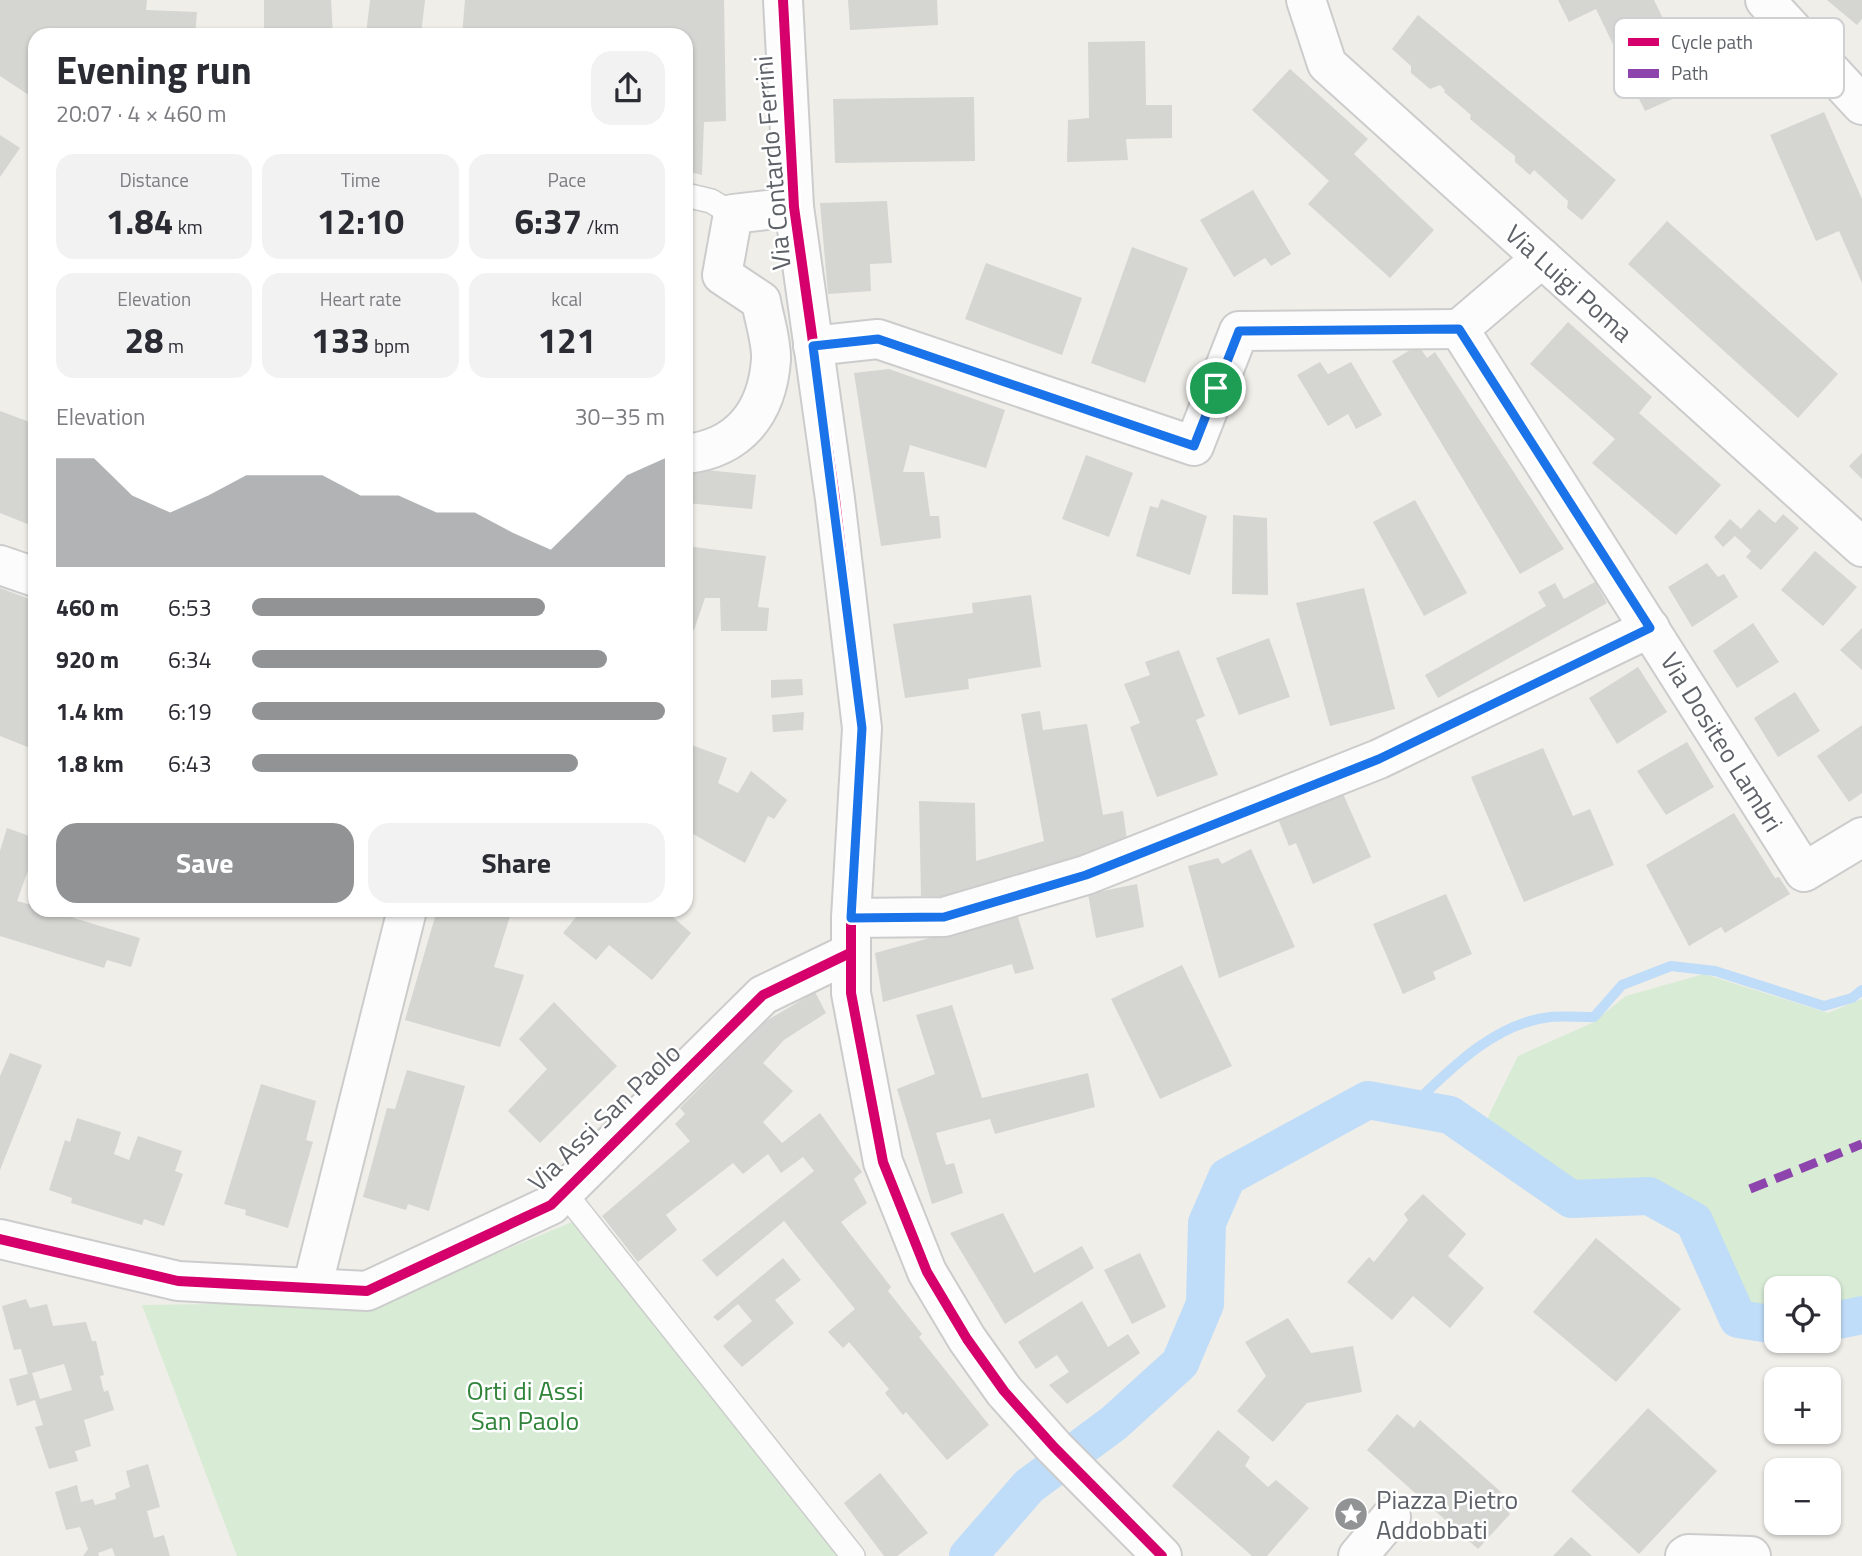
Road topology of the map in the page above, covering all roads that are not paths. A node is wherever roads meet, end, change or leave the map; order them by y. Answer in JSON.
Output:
{"nodes":[{"id":1,"x":783,"y":0,"type":"edge"},
{"id":2,"x":1306,"y":0,"type":"edge"},
{"id":3,"x":1765,"y":0,"type":"edge"},
{"id":4,"x":1782,"y":18,"type":"edge"},
{"id":5,"x":1844,"y":86,"type":"edge"},
{"id":6,"x":1862,"y":105,"type":"edge"},
{"id":7,"x":693,"y":197,"type":"edge"},
{"id":8,"x":794,"y":207,"type":"junction"},
{"id":9,"x":733,"y":215,"type":"junction"},
{"id":10,"x":1542,"y":258,"type":"junction"},
{"id":11,"x":1459,"y":329,"type":"junction"},
{"id":12,"x":813,"y":346,"type":"junction"},
{"id":13,"x":693,"y":453,"type":"edge"},
{"id":14,"x":1862,"y":547,"type":"edge"},
{"id":15,"x":0,"y":565,"type":"edge"},
{"id":16,"x":28,"y":575,"type":"edge"},
{"id":17,"x":1650,"y":628,"type":"junction"},
{"id":18,"x":1862,"y":837,"type":"edge"},
{"id":19,"x":405,"y":917,"type":"edge"},
{"id":20,"x":851,"y":935,"type":"junction"},
{"id":21,"x":564,"y":1192,"type":"junction"},
{"id":22,"x":0,"y":1239,"type":"edge"},
{"id":23,"x":313,"y":1288,"type":"junction"},
{"id":24,"x":1391,"y":1517,"type":"dead end"},
{"id":25,"x":853,"y":1556,"type":"edge"},
{"id":26,"x":1162,"y":1556,"type":"edge"},
{"id":27,"x":1358,"y":1556,"type":"edge"},
{"id":28,"x":1685,"y":1556,"type":"edge"},
{"id":29,"x":1751,"y":1556,"type":"edge"}],
"edges":[{"from":1,"to":8,"type":"street","name":"Via Contardo Ferrini"},
{"from":2,"to":10,"type":"street","name":"Via Luigi Poma"},
{"from":3,"to":4,"type":"street"},
{"from":5,"to":6,"type":"street"},
{"from":7,"to":9,"type":"lane"},
{"from":8,"to":9,"type":"street","name":"Via Contardo Ferrini"},
{"from":8,"to":12,"type":"street","name":"Via Contardo Ferrini"},
{"from":9,"to":13,"type":"street","name":"Via Contardo Ferrini"},
{"from":10,"to":11,"type":"street"},
{"from":10,"to":14,"type":"street","name":"Via Luigi Poma"},
{"from":11,"to":12,"type":"street"},
{"from":11,"to":17,"type":"street","name":"Via Dositeo Lambri"},
{"from":12,"to":20,"type":"street","name":"Via Contardo Ferrini"},
{"from":15,"to":16,"type":"street"},
{"from":17,"to":18,"type":"street","name":"Via Dositeo Lambri"},
{"from":17,"to":20,"type":"street"},
{"from":19,"to":23,"type":"street"},
{"from":20,"to":21,"type":"street","name":"Via Assi San Paolo"},
{"from":20,"to":26,"type":"street","name":"Via Contardo Ferrini"},
{"from":21,"to":23,"type":"street","name":"Via Assi San Paolo"},
{"from":21,"to":25,"type":"lane","name":"Via Assi San Paolo"},
{"from":22,"to":23,"type":"street","name":"Via Assi San Paolo"},
{"from":24,"to":27,"type":"street"},
{"from":28,"to":29,"type":"street"}]}
